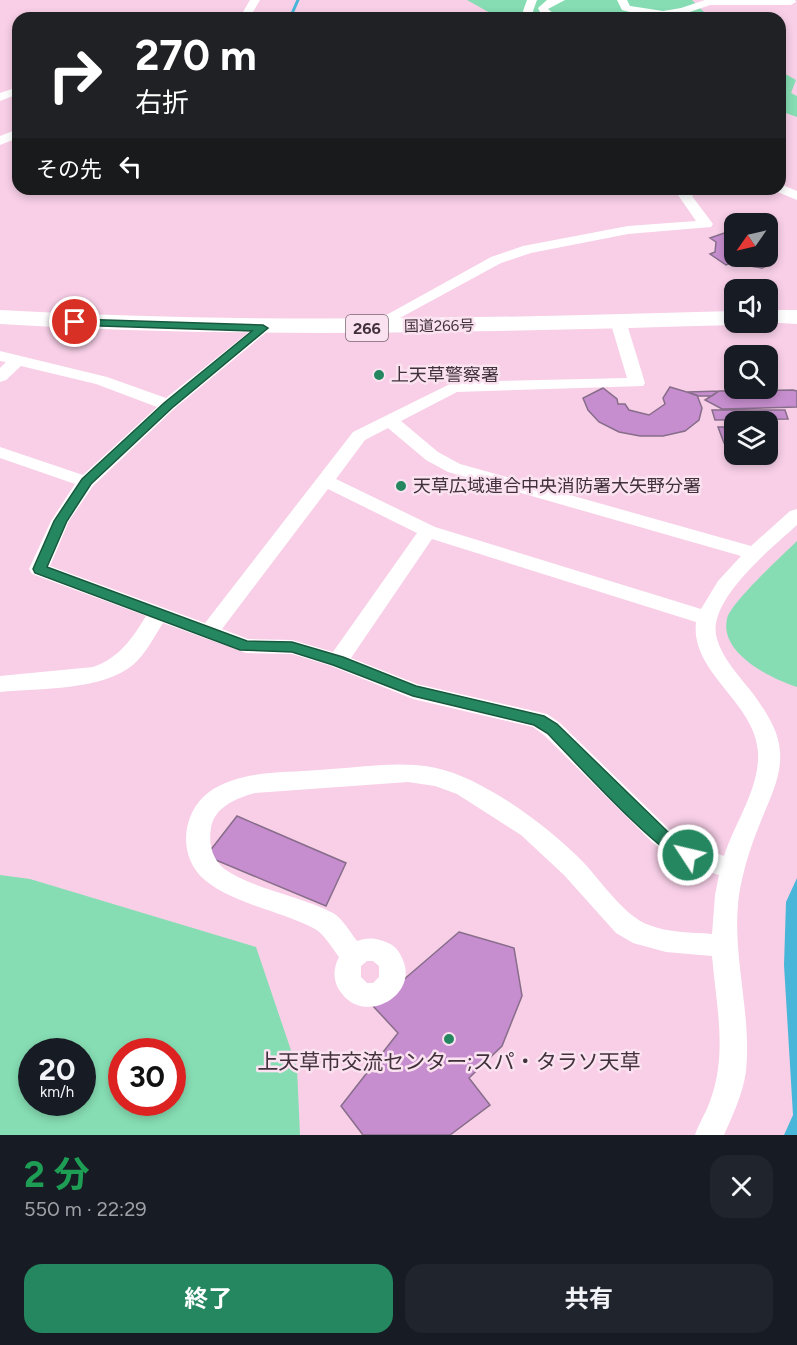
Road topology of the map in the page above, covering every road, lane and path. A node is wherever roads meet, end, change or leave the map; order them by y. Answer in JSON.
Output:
{"nodes":[{"id":1,"x":560,"y":0,"type":"edge"},
{"id":2,"x":622,"y":0,"type":"edge"},
{"id":3,"x":791,"y":2,"type":"dead end"},
{"id":4,"x":545,"y":12,"type":"edge"},
{"id":5,"x":635,"y":12,"type":"edge"},
{"id":6,"x":676,"y":12,"type":"edge"},
{"id":7,"x":685,"y":195,"type":"edge"},
{"id":8,"x":797,"y":316,"type":"edge"},
{"id":9,"x":0,"y":317,"type":"edge"},
{"id":10,"x":778,"y":317,"type":"edge"},
{"id":11,"x":724,"y":318,"type":"edge"},
{"id":12,"x":618,"y":321,"type":"junction"},
{"id":13,"x":263,"y":328,"type":"junction"},
{"id":14,"x":371,"y":328,"type":"junction"},
{"id":15,"x":0,"y":356,"type":"edge"},
{"id":16,"x":19,"y":359,"type":"junction"},
{"id":17,"x":0,"y":377,"type":"edge"},
{"id":18,"x":168,"y":405,"type":"junction"},
{"id":19,"x":390,"y":420,"type":"junction"},
{"id":20,"x":0,"y":452,"type":"edge"},
{"id":21,"x":326,"y":481,"type":"junction"},
{"id":22,"x":86,"y":482,"type":"junction"},
{"id":23,"x":797,"y":515,"type":"edge"},
{"id":24,"x":428,"y":531,"type":"junction"},
{"id":25,"x":755,"y":553,"type":"junction"},
{"id":26,"x":159,"y":612,"type":"junction"},
{"id":27,"x":706,"y":618,"type":"junction"},
{"id":28,"x":209,"y":632,"type":"junction"},
{"id":29,"x":338,"y":661,"type":"junction"},
{"id":30,"x":0,"y":684,"type":"edge"},
{"id":31,"x":734,"y":869,"type":"junction"},
{"id":32,"x":724,"y":946,"type":"junction"},
{"id":33,"x":354,"y":956,"type":"dead end"},
{"id":34,"x":709,"y":1135,"type":"edge"}],
"edges":[{"from":1,"to":4,"type":"street"},
{"from":2,"to":5,"type":"street"},
{"from":3,"to":6,"type":"street"},
{"from":7,"to":14,"type":"street"},
{"from":8,"to":10,"type":"highway"},
{"from":9,"to":13,"type":"highway","name":"国道266号","number":"266"},
{"from":11,"to":12,"type":"highway","name":"国道266号","number":"266"},
{"from":12,"to":14,"type":"highway","name":"国道266号","number":"266"},
{"from":12,"to":19,"type":"street"},
{"from":13,"to":14,"type":"highway","name":"国道266号","number":"266"},
{"from":13,"to":18,"type":"street"},
{"from":15,"to":16,"type":"street"},
{"from":16,"to":17,"type":"street"},
{"from":16,"to":18,"type":"street"},
{"from":18,"to":22,"type":"street"},
{"from":19,"to":21,"type":"street"},
{"from":19,"to":25,"type":"street"},
{"from":20,"to":22,"type":"street"},
{"from":21,"to":24,"type":"street"},
{"from":21,"to":28,"type":"street"},
{"from":22,"to":26,"type":"street"},
{"from":23,"to":25,"type":"street"},
{"from":24,"to":27,"type":"street"},
{"from":24,"to":29,"type":"street"},
{"from":25,"to":27,"type":"street"},
{"from":26,"to":28,"type":"street"},
{"from":26,"to":30,"type":"street"},
{"from":27,"to":31,"type":"street"},
{"from":28,"to":29,"type":"street"},
{"from":29,"to":31,"type":"street"},
{"from":31,"to":32,"type":"street"},
{"from":32,"to":33,"type":"street"},
{"from":32,"to":34,"type":"street"}]}
